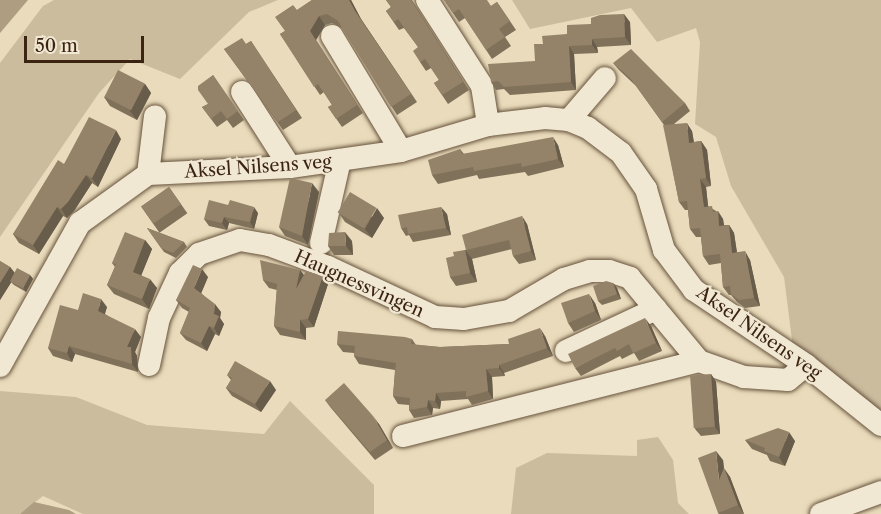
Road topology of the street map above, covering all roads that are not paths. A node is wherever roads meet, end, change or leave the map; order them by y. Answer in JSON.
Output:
{"nodes":[{"id":1,"x":427,"y":0,"type":"edge"},
{"id":2,"x":332,"y":36,"type":"dead end"},
{"id":3,"x":605,"y":78,"type":"dead end"},
{"id":4,"x":242,"y":92,"type":"dead end"},
{"id":5,"x":155,"y":116,"type":"dead end"},
{"id":6,"x":569,"y":120,"type":"junction"},
{"id":7,"x":488,"y":125,"type":"junction"},
{"id":8,"x":401,"y":151,"type":"junction"},
{"id":9,"x":340,"y":160,"type":"junction"},
{"id":10,"x":290,"y":167,"type":"junction"},
{"id":11,"x":148,"y":174,"type":"junction"},
{"id":12,"x":321,"y":243,"type":"dead end"},
{"id":13,"x":656,"y":309,"type":"junction"},
{"id":14,"x":566,"y":351,"type":"dead end"},
{"id":15,"x":699,"y":361,"type":"junction"},
{"id":16,"x":149,"y":365,"type":"dead end"},
{"id":17,"x":806,"y":365,"type":"junction"},
{"id":18,"x":0,"y":366,"type":"edge"},
{"id":19,"x":881,"y":425,"type":"edge"},
{"id":20,"x":403,"y":436,"type":"dead end"},
{"id":21,"x":881,"y":492,"type":"edge"},
{"id":22,"x":821,"y":514,"type":"edge"}],
"edges":[{"from":1,"to":7,"type":"street"},
{"from":2,"to":8,"type":"street"},
{"from":3,"to":6,"type":"street"},
{"from":4,"to":10,"type":"street"},
{"from":5,"to":11,"type":"street"},
{"from":6,"to":7,"type":"street","name":"Aksel Nilsens veg"},
{"from":6,"to":17,"type":"street","name":"Aksel Nilsens veg"},
{"from":7,"to":8,"type":"street","name":"Aksel Nilsens veg"},
{"from":8,"to":9,"type":"street","name":"Aksel Nilsens veg"},
{"from":9,"to":10,"type":"street","name":"Aksel Nilsens veg"},
{"from":9,"to":12,"type":"street"},
{"from":10,"to":11,"type":"street","name":"Aksel Nilsens veg"},
{"from":11,"to":18,"type":"street"},
{"from":13,"to":14,"type":"street"},
{"from":13,"to":15,"type":"street","name":"Haugnessvingen"},
{"from":13,"to":16,"type":"street","name":"Haugnessvingen"},
{"from":15,"to":17,"type":"street"},
{"from":15,"to":20,"type":"street"},
{"from":17,"to":19,"type":"street","name":"Aksel Nilsens veg"},
{"from":21,"to":22,"type":"street"}]}
